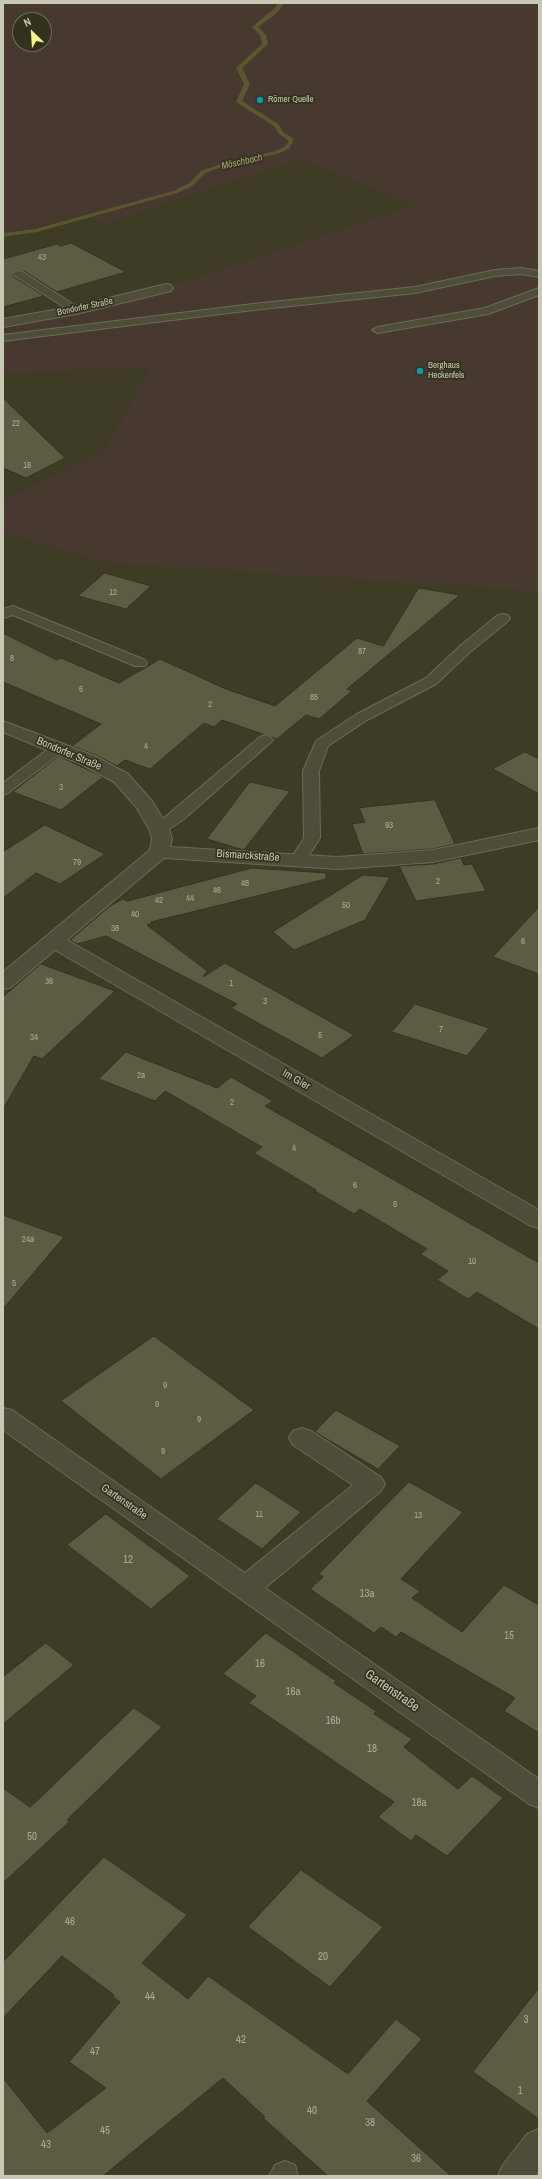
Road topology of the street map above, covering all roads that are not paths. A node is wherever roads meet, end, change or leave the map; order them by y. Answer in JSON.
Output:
{"nodes":[{"id":1,"x":19,"y":274,"type":"dead end"},
{"id":2,"x":539,"y":274,"type":"edge"},
{"id":3,"x":166,"y":288,"type":"dead end"},
{"id":4,"x":539,"y":291,"type":"edge"},
{"id":5,"x":76,"y":310,"type":"junction"},
{"id":6,"x":3,"y":323,"type":"edge"},
{"id":7,"x":378,"y":330,"type":"dead end"},
{"id":8,"x":3,"y":338,"type":"edge"},
{"id":9,"x":3,"y":614,"type":"edge"},
{"id":10,"x":503,"y":618,"type":"dead end"},
{"id":11,"x":140,"y":663,"type":"dead end"},
{"id":12,"x":3,"y":726,"type":"edge"},
{"id":13,"x":265,"y":740,"type":"dead end"},
{"id":14,"x":57,"y":748,"type":"junction"},
{"id":15,"x":3,"y":790,"type":"edge"},
{"id":16,"x":159,"y":829,"type":"junction"},
{"id":17,"x":539,"y":834,"type":"edge"},
{"id":18,"x":159,"y":852,"type":"junction"},
{"id":19,"x":298,"y":860,"type":"junction"},
{"id":20,"x":53,"y":940,"type":"junction"},
{"id":21,"x":3,"y":983,"type":"edge"},
{"id":22,"x":539,"y":1220,"type":"edge"},
{"id":23,"x":3,"y":1417,"type":"edge"},
{"id":24,"x":302,"y":1438,"type":"dead end"},
{"id":25,"x":246,"y":1588,"type":"junction"},
{"id":26,"x":539,"y":1795,"type":"edge"},
{"id":27,"x":539,"y":2146,"type":"edge"},
{"id":28,"x":515,"y":2176,"type":"edge"}],
"edges":[{"from":1,"to":5,"type":"lane"},
{"from":2,"to":8,"type":"lane"},
{"from":3,"to":5,"type":"street","name":"Bondorfer Straße"},
{"from":4,"to":7,"type":"lane"},
{"from":5,"to":6,"type":"street","name":"Bondorfer Straße"},
{"from":9,"to":11,"type":"lane"},
{"from":10,"to":19,"type":"lane"},
{"from":12,"to":14,"type":"street","name":"Bondorfer Straße"},
{"from":13,"to":16,"type":"lane"},
{"from":14,"to":15,"type":"lane"},
{"from":14,"to":16,"type":"street","name":"Bondorfer Straße"},
{"from":16,"to":18,"type":"street","name":"Bondorfer Straße"},
{"from":17,"to":19,"type":"street","name":"Bismarckstraße"},
{"from":18,"to":19,"type":"street","name":"Bismarckstraße"},
{"from":18,"to":20,"type":"street"},
{"from":20,"to":21,"type":"street"},
{"from":20,"to":22,"type":"street","name":"Im Gier"},
{"from":23,"to":25,"type":"street","name":"Gartenstraße"},
{"from":24,"to":25,"type":"street"},
{"from":25,"to":26,"type":"street","name":"Gartenstraße"},
{"from":27,"to":28,"type":"street"}]}
